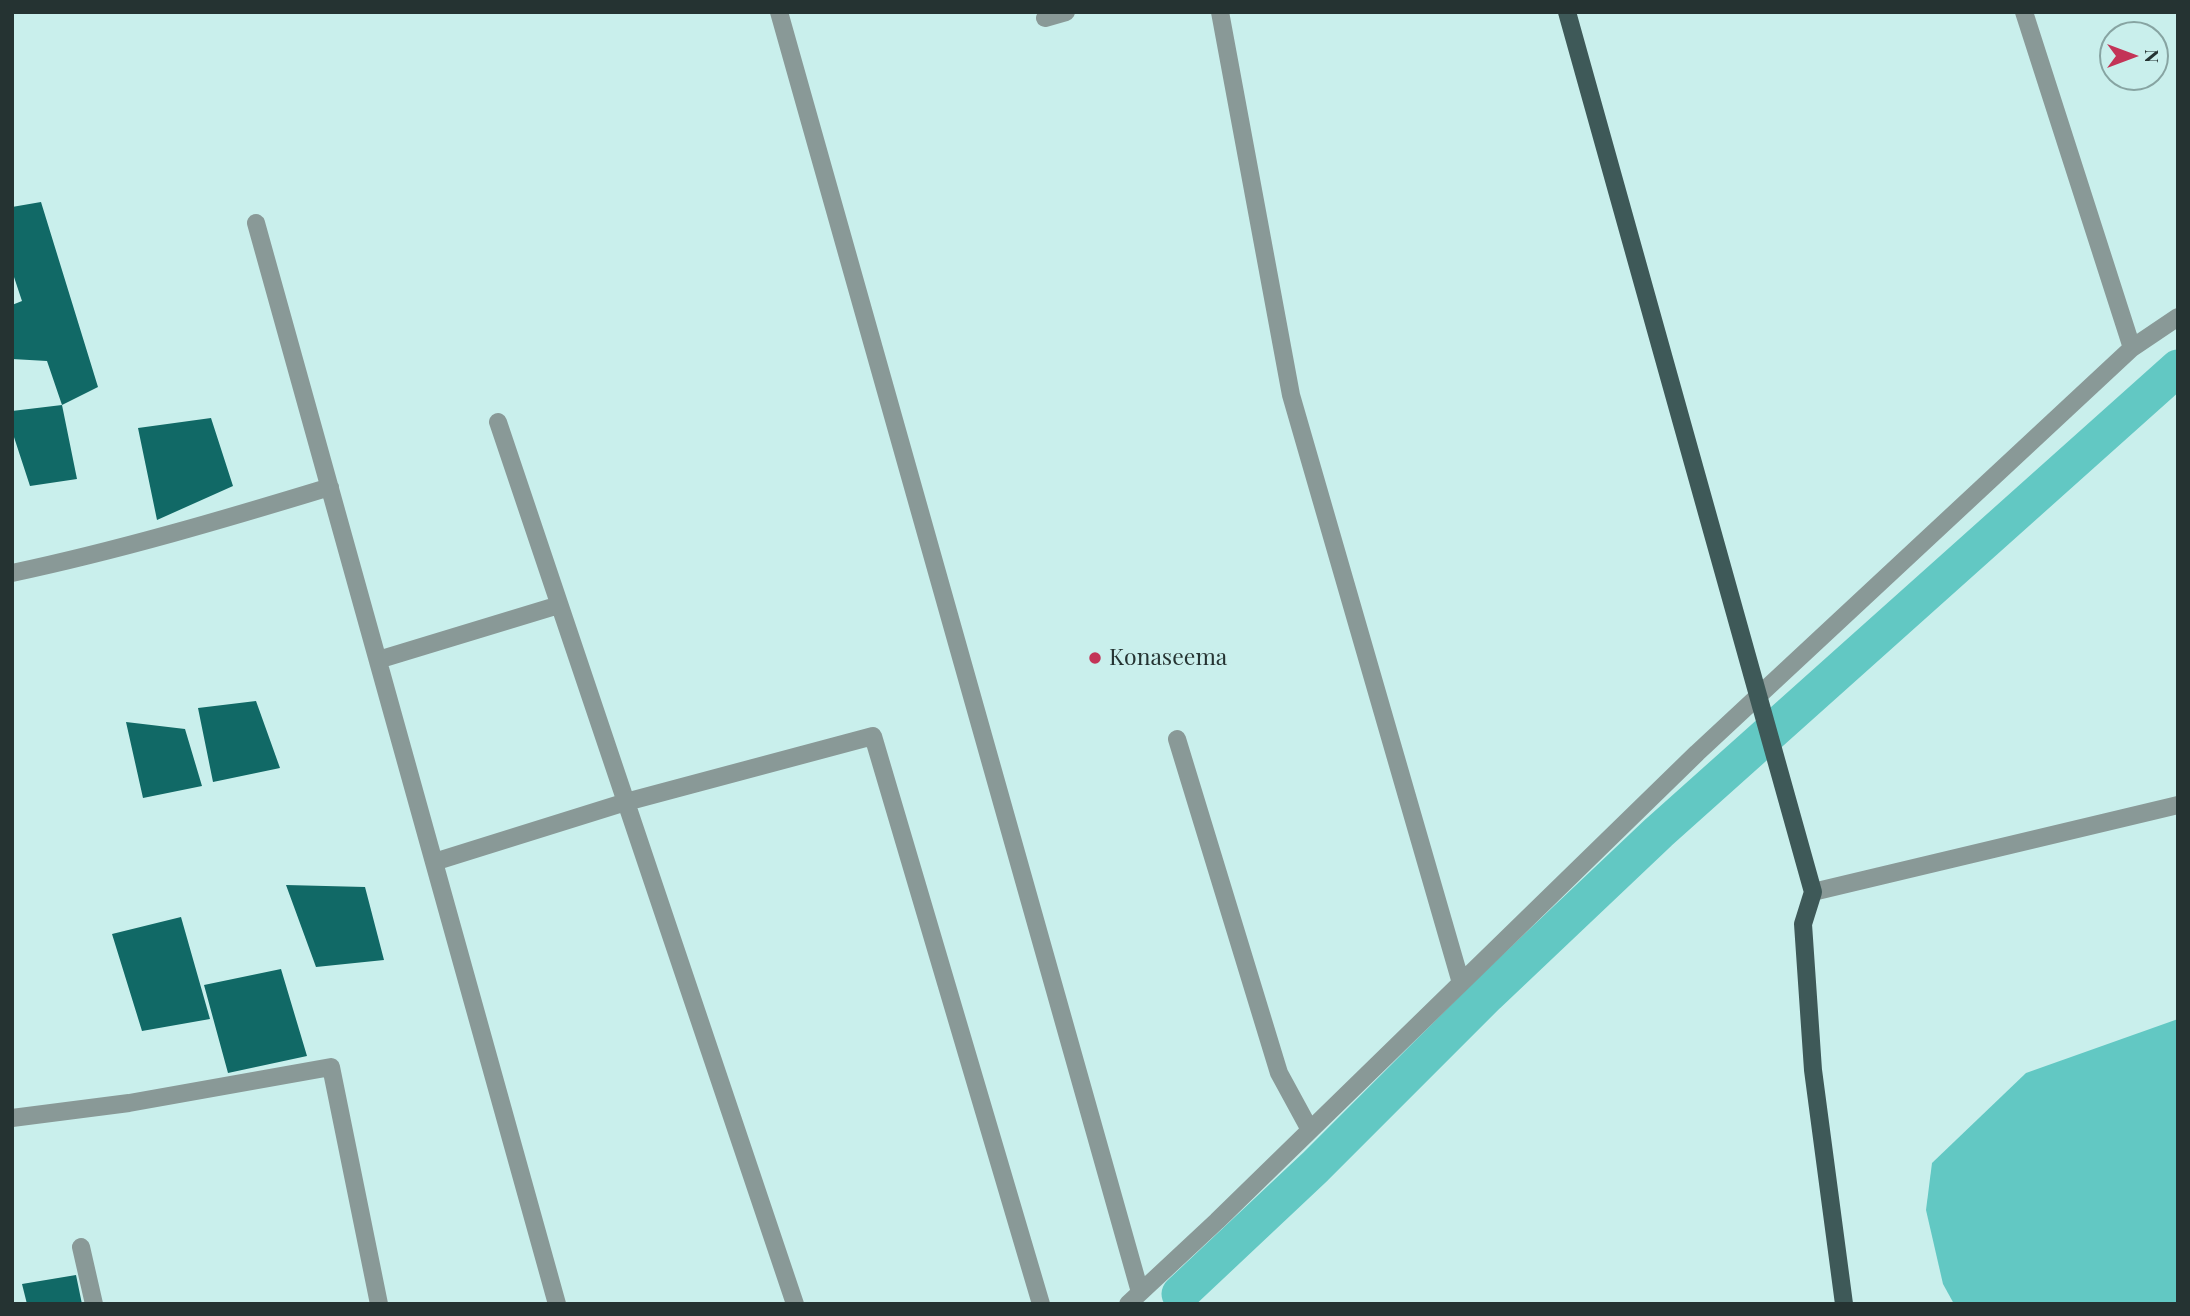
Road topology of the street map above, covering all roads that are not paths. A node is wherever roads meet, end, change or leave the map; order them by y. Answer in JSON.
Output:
{"nodes":[{"id":1,"x":779,"y":12,"type":"edge"},
{"id":2,"x":1066,"y":12,"type":"edge"},
{"id":3,"x":1220,"y":12,"type":"edge"},
{"id":4,"x":1567,"y":12,"type":"edge"},
{"id":5,"x":2024,"y":12,"type":"edge"},
{"id":6,"x":1045,"y":18,"type":"dead end"},
{"id":7,"x":256,"y":223,"type":"dead end"},
{"id":8,"x":2178,"y":317,"type":"edge"},
{"id":9,"x":2132,"y":348,"type":"junction"},
{"id":10,"x":498,"y":422,"type":"dead end"},
{"id":11,"x":330,"y":487,"type":"junction"},
{"id":12,"x":12,"y":573,"type":"edge"},
{"id":13,"x":559,"y":605,"type":"junction"},
{"id":14,"x":378,"y":660,"type":"junction"},
{"id":15,"x":1760,"y":696,"type":"junction"},
{"id":16,"x":1177,"y":739,"type":"dead end"},
{"id":17,"x":626,"y":802,"type":"junction"},
{"id":18,"x":2178,"y":805,"type":"edge"},
{"id":19,"x":434,"y":862,"type":"junction"},
{"id":20,"x":1813,"y":892,"type":"junction"},
{"id":21,"x":1461,"y":983,"type":"junction"},
{"id":22,"x":12,"y":1118,"type":"edge"},
{"id":23,"x":1310,"y":1130,"type":"junction"},
{"id":24,"x":81,"y":1247,"type":"dead end"},
{"id":25,"x":1134,"y":1298,"type":"edge"},
{"id":26,"x":93,"y":1304,"type":"edge"},
{"id":27,"x":379,"y":1304,"type":"edge"},
{"id":28,"x":557,"y":1304,"type":"edge"},
{"id":29,"x":795,"y":1304,"type":"edge"},
{"id":30,"x":1041,"y":1304,"type":"edge"},
{"id":31,"x":1844,"y":1304,"type":"edge"}],
"edges":[{"from":1,"to":25,"type":"street"},
{"from":2,"to":6,"type":"street"},
{"from":3,"to":21,"type":"street"},
{"from":4,"to":15,"type":"main road"},
{"from":5,"to":9,"type":"street"},
{"from":7,"to":11,"type":"street"},
{"from":8,"to":9,"type":"street"},
{"from":9,"to":15,"type":"street"},
{"from":10,"to":13,"type":"street"},
{"from":11,"to":12,"type":"street"},
{"from":11,"to":14,"type":"street"},
{"from":13,"to":14,"type":"street"},
{"from":13,"to":17,"type":"street"},
{"from":14,"to":19,"type":"street"},
{"from":15,"to":20,"type":"main road"},
{"from":15,"to":21,"type":"street"},
{"from":16,"to":23,"type":"street"},
{"from":17,"to":19,"type":"street"},
{"from":17,"to":29,"type":"street"},
{"from":17,"to":30,"type":"street"},
{"from":18,"to":20,"type":"street"},
{"from":19,"to":28,"type":"street"},
{"from":20,"to":31,"type":"main road"},
{"from":21,"to":23,"type":"street"},
{"from":22,"to":27,"type":"street"},
{"from":23,"to":25,"type":"street"},
{"from":24,"to":26,"type":"street"}]}
